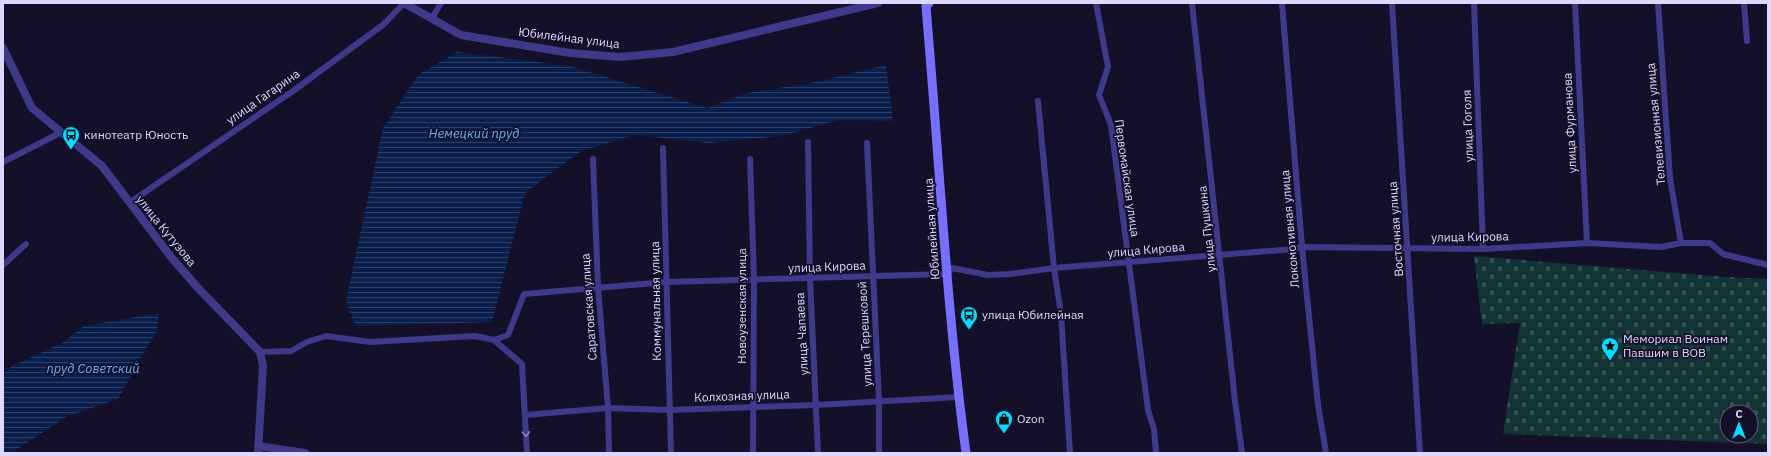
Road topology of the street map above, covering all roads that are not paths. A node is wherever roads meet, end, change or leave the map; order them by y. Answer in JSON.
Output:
{"nodes":[{"id":1,"x":404,"y":3,"type":"edge"},
{"id":2,"x":441,"y":3,"type":"edge"},
{"id":3,"x":878,"y":3,"type":"edge"},
{"id":4,"x":929,"y":3,"type":"edge"},
{"id":5,"x":1096,"y":3,"type":"edge"},
{"id":6,"x":1192,"y":3,"type":"edge"},
{"id":7,"x":1282,"y":3,"type":"edge"},
{"id":8,"x":1392,"y":3,"type":"edge"},
{"id":9,"x":1474,"y":3,"type":"edge"},
{"id":10,"x":1575,"y":3,"type":"edge"},
{"id":11,"x":1658,"y":3,"type":"edge"},
{"id":12,"x":1744,"y":3,"type":"edge"},
{"id":13,"x":432,"y":18,"type":"junction"},
{"id":14,"x":1747,"y":41,"type":"dead end"},
{"id":15,"x":3,"y":48,"type":"edge"},
{"id":16,"x":1038,"y":101,"type":"dead end"},
{"id":17,"x":62,"y":132,"type":"junction"},
{"id":18,"x":808,"y":142,"type":"dead end"},
{"id":19,"x":867,"y":143,"type":"dead end"},
{"id":20,"x":663,"y":148,"type":"dead end"},
{"id":21,"x":593,"y":159,"type":"dead end"},
{"id":22,"x":750,"y":159,"type":"dead end"},
{"id":23,"x":3,"y":162,"type":"edge"},
{"id":24,"x":129,"y":203,"type":"junction"},
{"id":25,"x":1681,"y":242,"type":"junction"},
{"id":26,"x":1587,"y":243,"type":"junction"},
{"id":27,"x":26,"y":244,"type":"dead end"},
{"id":28,"x":1302,"y":247,"type":"junction"},
{"id":29,"x":1408,"y":248,"type":"junction"},
{"id":30,"x":1483,"y":249,"type":"junction"},
{"id":31,"x":1221,"y":255,"type":"junction"},
{"id":32,"x":1128,"y":262,"type":"junction"},
{"id":33,"x":3,"y":265,"type":"edge"},
{"id":34,"x":1768,"y":265,"type":"edge"},
{"id":35,"x":1054,"y":268,"type":"junction"},
{"id":36,"x":947,"y":274,"type":"junction"},
{"id":37,"x":873,"y":276,"type":"junction"},
{"id":38,"x":810,"y":279,"type":"junction"},
{"id":39,"x":754,"y":280,"type":"junction"},
{"id":40,"x":667,"y":282,"type":"junction"},
{"id":41,"x":598,"y":287,"type":"junction"},
{"id":42,"x":494,"y":340,"type":"junction"},
{"id":43,"x":260,"y":352,"type":"junction"},
{"id":44,"x":959,"y":397,"type":"junction"},
{"id":45,"x":879,"y":401,"type":"junction"},
{"id":46,"x":816,"y":405,"type":"junction"},
{"id":47,"x":753,"y":407,"type":"junction"},
{"id":48,"x":608,"y":408,"type":"junction"},
{"id":49,"x":670,"y":410,"type":"junction"},
{"id":50,"x":525,"y":415,"type":"junction"},
{"id":51,"x":258,"y":450,"type":"edge"},
{"id":52,"x":305,"y":453,"type":"edge"},
{"id":53,"x":527,"y":453,"type":"edge"},
{"id":54,"x":609,"y":453,"type":"edge"},
{"id":55,"x":671,"y":453,"type":"edge"},
{"id":56,"x":753,"y":453,"type":"edge"},
{"id":57,"x":818,"y":453,"type":"edge"},
{"id":58,"x":879,"y":453,"type":"edge"},
{"id":59,"x":966,"y":453,"type":"edge"},
{"id":60,"x":1070,"y":453,"type":"edge"},
{"id":61,"x":1156,"y":453,"type":"edge"},
{"id":62,"x":1242,"y":453,"type":"edge"},
{"id":63,"x":1326,"y":453,"type":"edge"},
{"id":64,"x":1420,"y":453,"type":"edge"}],
"edges":[{"from":1,"to":13,"type":"street","name":"Юбилейная улица"},
{"from":1,"to":24,"type":"street","name":"улица Гагарина"},
{"from":2,"to":13,"type":"street"},
{"from":3,"to":13,"type":"street","name":"Юбилейная улица"},
{"from":4,"to":36,"type":"main road","name":"Юбилейная улица"},
{"from":5,"to":32,"type":"street","name":"Первомайская улица"},
{"from":6,"to":31,"type":"street","name":"улица Пушкина"},
{"from":7,"to":28,"type":"street","name":"Локомотивная улица"},
{"from":8,"to":29,"type":"street","name":"Восточная улица"},
{"from":9,"to":30,"type":"street","name":"улица Гоголя"},
{"from":10,"to":26,"type":"street","name":"улица Фурманова"},
{"from":11,"to":25,"type":"street","name":"Телевизионная улица"},
{"from":12,"to":14,"type":"street"},
{"from":15,"to":17,"type":"street","name":"улица Кутузова"},
{"from":16,"to":35,"type":"street"},
{"from":17,"to":23,"type":"street"},
{"from":17,"to":24,"type":"street","name":"улица Кутузова"},
{"from":18,"to":38,"type":"street","name":"улица Чапаева"},
{"from":19,"to":37,"type":"street","name":"улица Терешковой"},
{"from":20,"to":40,"type":"street","name":"Коммунальная улица"},
{"from":21,"to":41,"type":"street","name":"Саратовская улица"},
{"from":22,"to":39,"type":"street","name":"Новоузенская улица"},
{"from":24,"to":43,"type":"street","name":"улица Кутузова"},
{"from":25,"to":26,"type":"street","name":"улица Кирова"},
{"from":25,"to":34,"type":"street","name":"улица Кирова"},
{"from":26,"to":30,"type":"street","name":"улица Кирова"},
{"from":27,"to":33,"type":"street"},
{"from":28,"to":29,"type":"street","name":"улица Кирова"},
{"from":28,"to":31,"type":"street","name":"улица Кирова"},
{"from":28,"to":63,"type":"street","name":"Локомотивная улица"},
{"from":29,"to":30,"type":"street","name":"улица Кирова"},
{"from":29,"to":64,"type":"street","name":"Восточная улица"},
{"from":31,"to":32,"type":"street","name":"улица Кирова"},
{"from":31,"to":62,"type":"street","name":"улица Пушкина"},
{"from":32,"to":35,"type":"street","name":"улица Кирова"},
{"from":32,"to":61,"type":"street","name":"Первомайская улица"},
{"from":35,"to":36,"type":"street","name":"улица Кирова"},
{"from":35,"to":60,"type":"street"},
{"from":36,"to":37,"type":"street","name":"улица Кирова"},
{"from":36,"to":44,"type":"main road","name":"Юбилейная улица"},
{"from":37,"to":38,"type":"street","name":"улица Кирова"},
{"from":37,"to":45,"type":"street","name":"улица Терешковой"},
{"from":38,"to":39,"type":"street","name":"улица Кирова"},
{"from":38,"to":46,"type":"street","name":"улица Чапаева"},
{"from":39,"to":40,"type":"street","name":"улица Кирова"},
{"from":39,"to":47,"type":"street","name":"Новоузенская улица"},
{"from":40,"to":41,"type":"street","name":"улица Кирова"},
{"from":40,"to":49,"type":"street","name":"Коммунальная улица"},
{"from":41,"to":42,"type":"street","name":"улица Кирова"},
{"from":41,"to":48,"type":"street","name":"Саратовская улица"},
{"from":42,"to":43,"type":"street"},
{"from":42,"to":50,"type":"street"},
{"from":43,"to":51,"type":"street"},
{"from":44,"to":45,"type":"street","name":"Колхозная улица"},
{"from":44,"to":59,"type":"main road","name":"Юбилейная улица"},
{"from":45,"to":46,"type":"street","name":"Колхозная улица"},
{"from":45,"to":58,"type":"street","name":"улица Терешковой"},
{"from":46,"to":47,"type":"street","name":"Колхозная улица"},
{"from":46,"to":57,"type":"street","name":"улица Чапаева"},
{"from":47,"to":49,"type":"street","name":"Колхозная улица"},
{"from":47,"to":56,"type":"street","name":"Новоузенская улица"},
{"from":48,"to":49,"type":"street","name":"Колхозная улица"},
{"from":48,"to":50,"type":"street","name":"Колхозная улица"},
{"from":48,"to":54,"type":"street","name":"Саратовская улица"},
{"from":49,"to":55,"type":"street","name":"Коммунальная улица"},
{"from":50,"to":53,"type":"street","one_way":true},
{"from":51,"to":52,"type":"street"}]}
